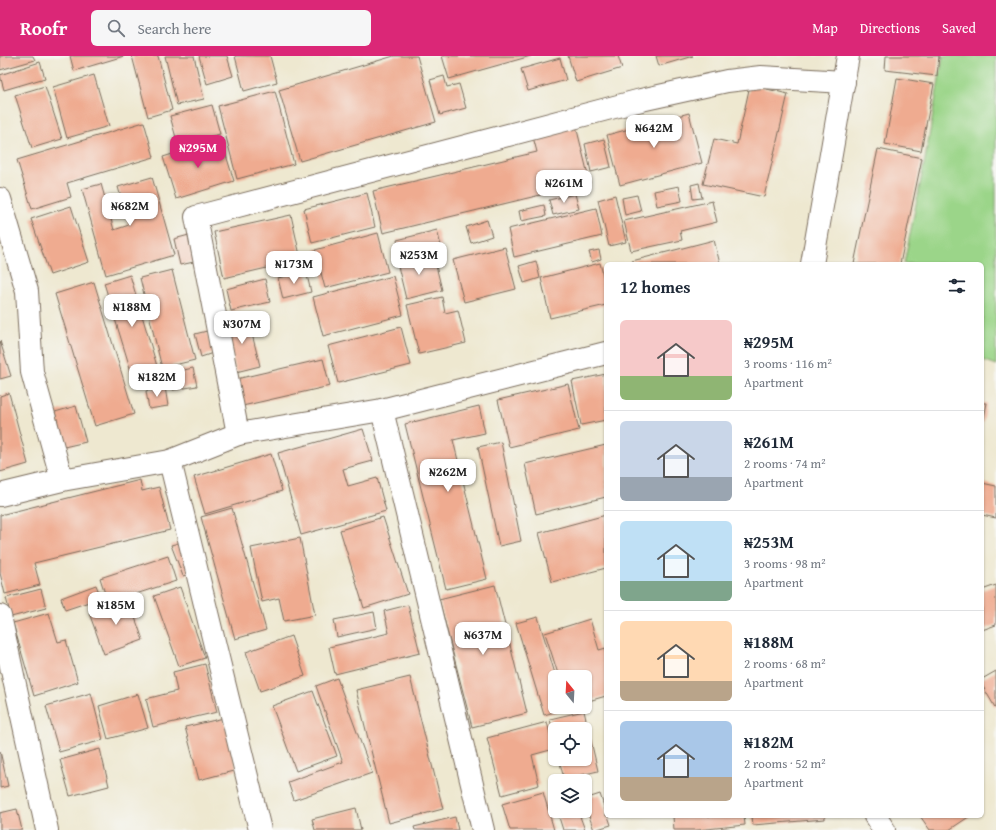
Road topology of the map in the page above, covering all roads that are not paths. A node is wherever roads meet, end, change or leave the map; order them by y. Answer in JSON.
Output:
{"nodes":[{"id":1,"x":848,"y":56,"type":"edge"},
{"id":2,"x":844,"y":82,"type":"junction"},
{"id":3,"x":0,"y":199,"type":"edge"},
{"id":4,"x":812,"y":262,"type":"edge"},
{"id":5,"x":604,"y":354,"type":"edge"},
{"id":6,"x":382,"y":410,"type":"junction"},
{"id":7,"x":238,"y":434,"type":"junction"},
{"id":8,"x":170,"y":461,"type":"junction"},
{"id":9,"x":62,"y":480,"type":"junction"},
{"id":10,"x":0,"y":495,"type":"edge"},
{"id":11,"x":0,"y":616,"type":"edge"},
{"id":12,"x":876,"y":818,"type":"edge"},
{"id":13,"x":47,"y":830,"type":"edge"},
{"id":14,"x":260,"y":830,"type":"edge"},
{"id":15,"x":483,"y":830,"type":"edge"},
{"id":16,"x":884,"y":830,"type":"edge"}],
"edges":[{"from":1,"to":2,"type":"street"},
{"from":2,"to":4,"type":"street"},
{"from":2,"to":7,"type":"street"},
{"from":3,"to":9,"type":"street"},
{"from":5,"to":6,"type":"street"},
{"from":6,"to":7,"type":"street"},
{"from":6,"to":15,"type":"street"},
{"from":7,"to":8,"type":"street"},
{"from":8,"to":9,"type":"street"},
{"from":8,"to":14,"type":"street"},
{"from":9,"to":10,"type":"street"},
{"from":11,"to":13,"type":"street"},
{"from":12,"to":16,"type":"street"}]}
